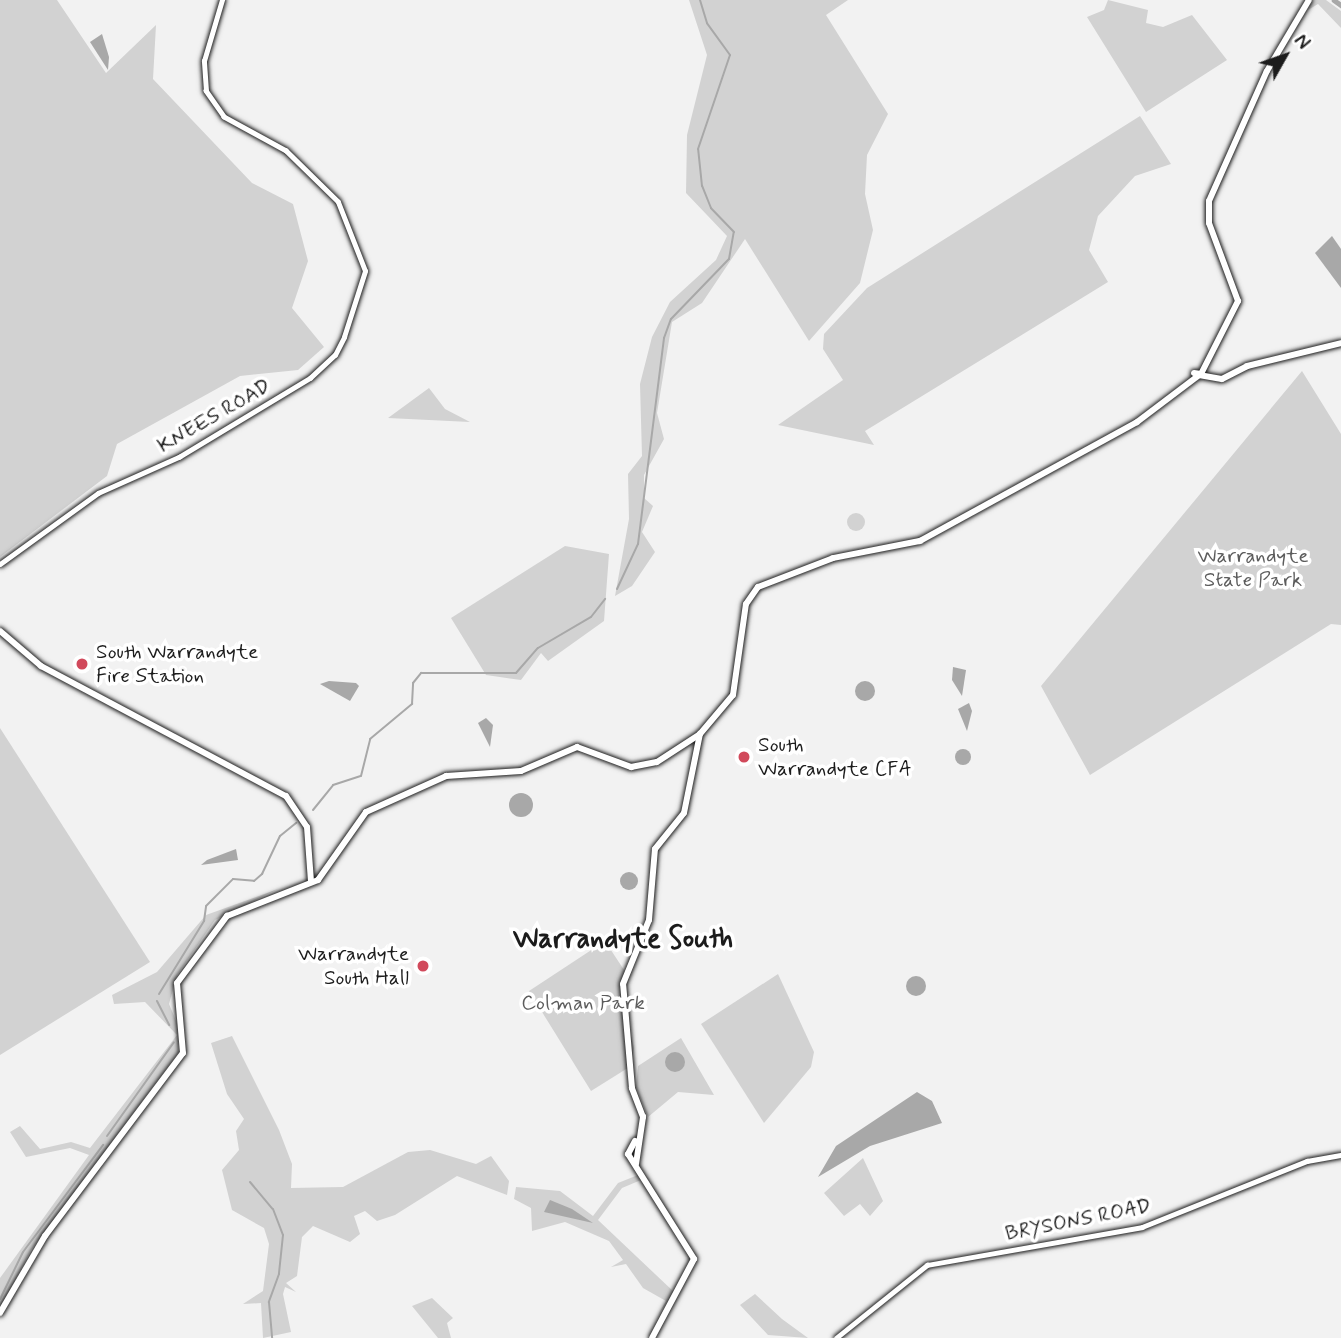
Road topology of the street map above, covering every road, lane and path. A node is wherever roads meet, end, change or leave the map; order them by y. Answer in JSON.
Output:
{"nodes":[{"id":1,"x":222,"y":0,"type":"edge"},
{"id":2,"x":1309,"y":0,"type":"edge"},
{"id":3,"x":1341,"y":343,"type":"edge"},
{"id":4,"x":1199,"y":373,"type":"junction"},
{"id":5,"x":0,"y":564,"type":"edge"},
{"id":6,"x":0,"y":631,"type":"edge"},
{"id":7,"x":697,"y":737,"type":"junction"},
{"id":8,"x":310,"y":875,"type":"junction"},
{"id":9,"x":321,"y":877,"type":"junction"},
{"id":10,"x":1341,"y":1155,"type":"edge"},
{"id":11,"x":0,"y":1313,"type":"edge"},
{"id":12,"x":652,"y":1338,"type":"edge"},
{"id":13,"x":836,"y":1338,"type":"edge"}],
"edges":[{"from":1,"to":5,"type":"street","name":"KNEES ROAD"},
{"from":2,"to":4,"type":"main road"},
{"from":3,"to":4,"type":"main road"},
{"from":4,"to":7,"type":"main road"},
{"from":6,"to":8,"type":"main road"},
{"from":7,"to":9,"type":"main road"},
{"from":7,"to":12,"type":"main road"},
{"from":8,"to":9,"type":"main road"},
{"from":8,"to":9,"type":"main road"},
{"from":8,"to":11,"type":"main road"},
{"from":10,"to":13,"type":"street","name":"BRYSONS ROAD"}]}
